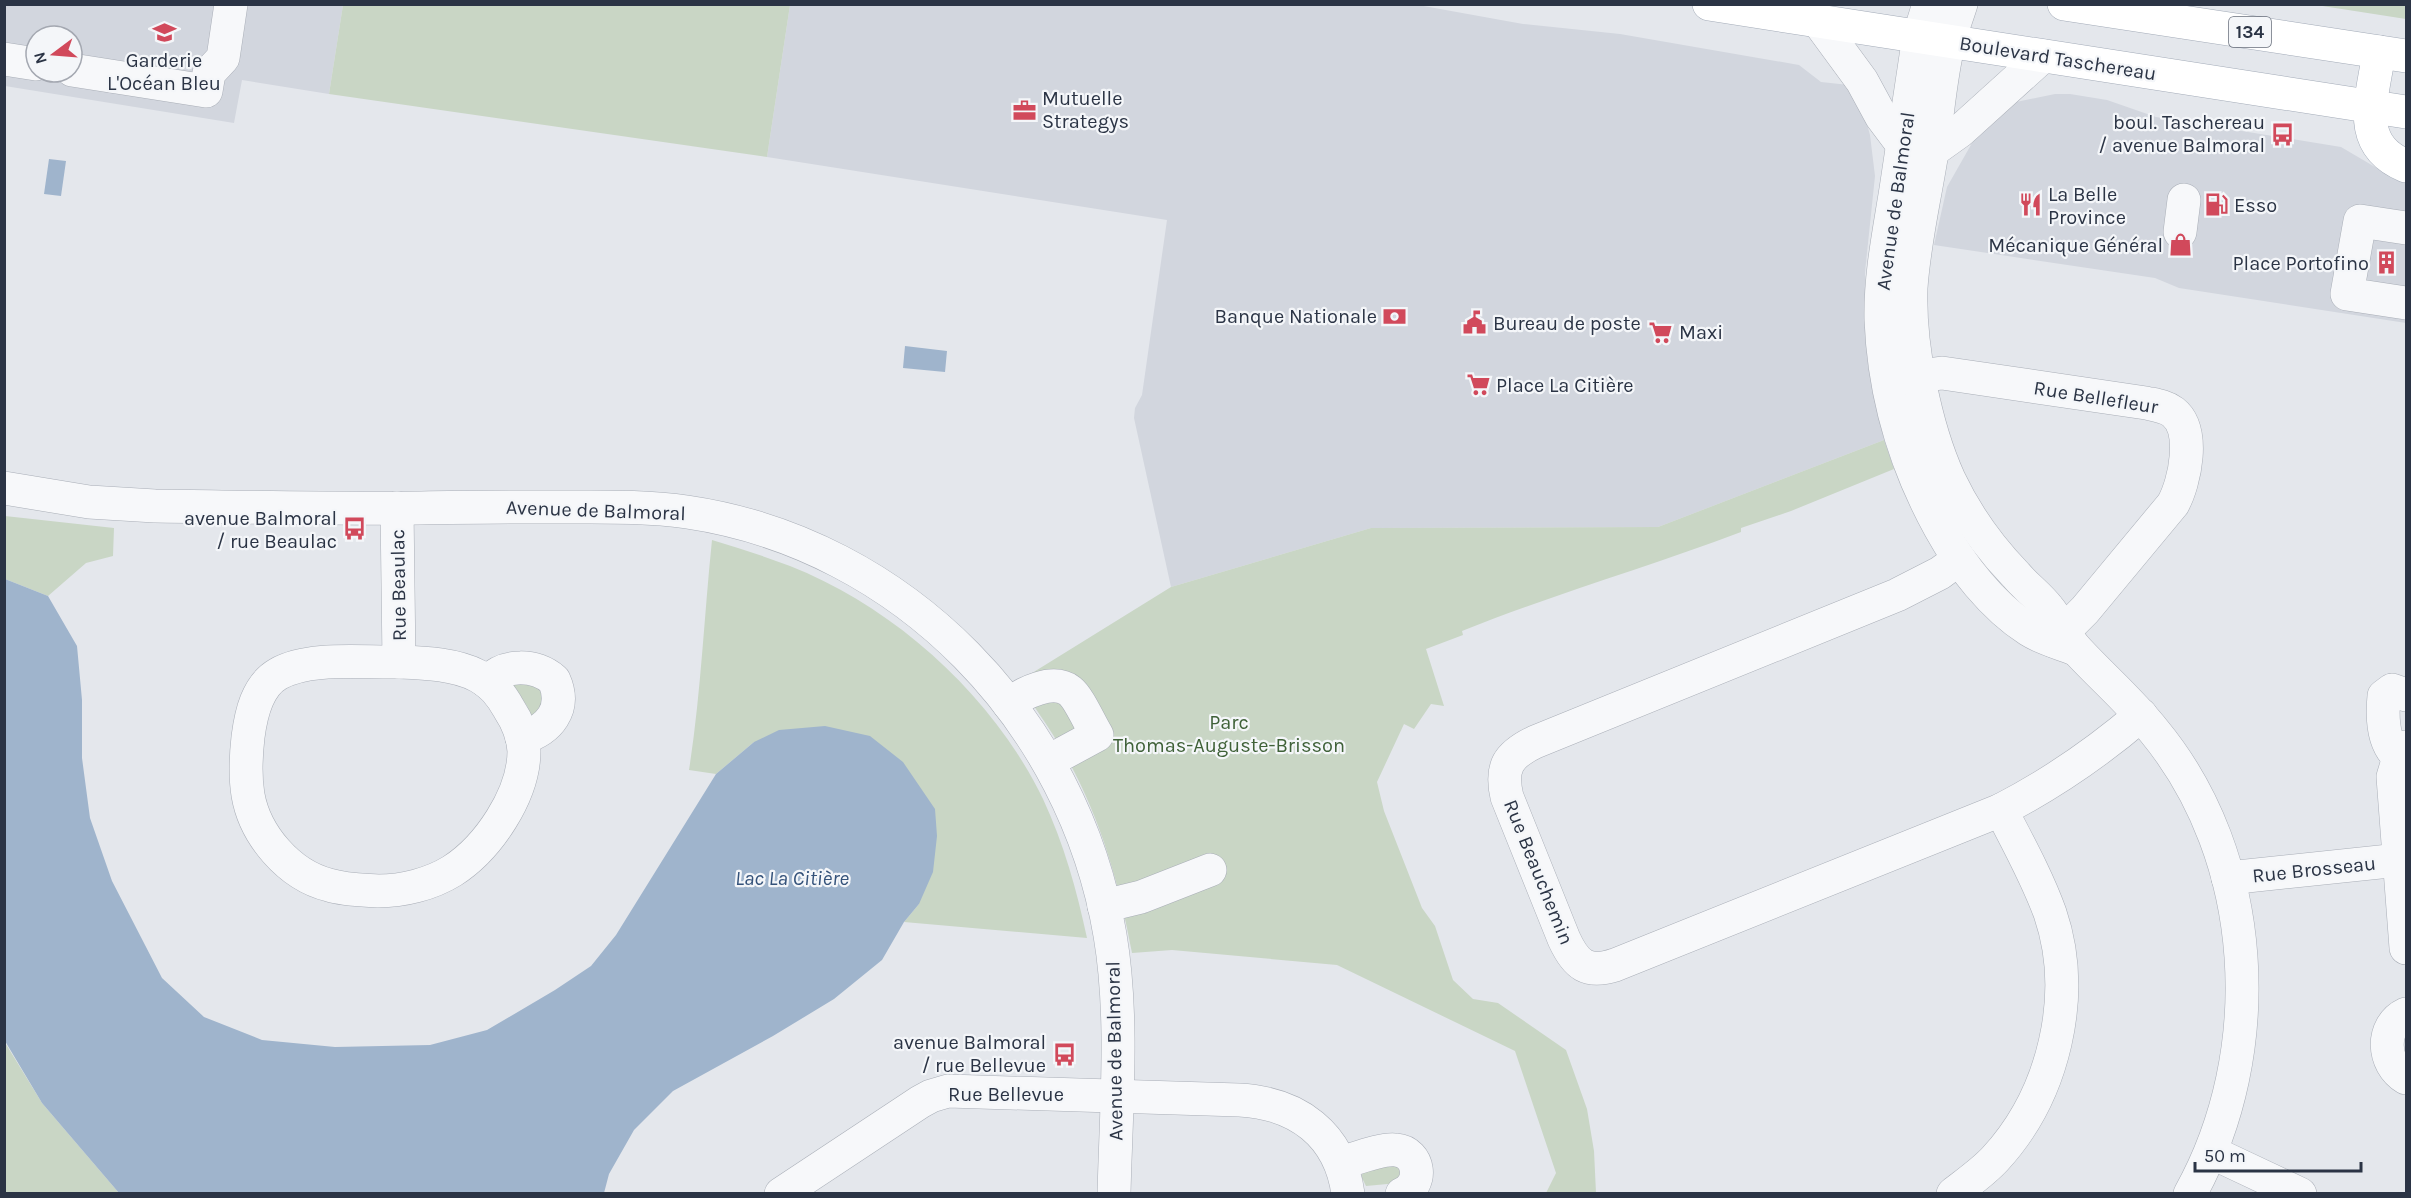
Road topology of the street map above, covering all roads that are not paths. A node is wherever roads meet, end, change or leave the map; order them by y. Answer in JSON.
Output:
{"nodes":[{"id":1,"x":231,"y":4,"type":"edge"},
{"id":2,"x":1709,"y":4,"type":"edge"},
{"id":3,"x":1929,"y":4,"type":"edge"},
{"id":4,"x":1961,"y":4,"type":"edge"},
{"id":5,"x":2064,"y":4,"type":"edge"},
{"id":6,"x":1818,"y":21,"type":"junction"},
{"id":7,"x":1934,"y":39,"type":"junction"},
{"id":8,"x":2393,"y":54,"type":"edge"},
{"id":9,"x":2043,"y":56,"type":"junction"},
{"id":10,"x":4,"y":59,"type":"edge"},
{"id":11,"x":24,"y":62,"type":"edge"},
{"id":12,"x":84,"y":72,"type":"edge"},
{"id":13,"x":2371,"y":106,"type":"junction"},
{"id":14,"x":2406,"y":112,"type":"edge"},
{"id":15,"x":1917,"y":148,"type":"junction"},
{"id":16,"x":2406,"y":166,"type":"edge"},
{"id":17,"x":2406,"y":228,"type":"edge"},
{"id":18,"x":2406,"y":303,"type":"edge"},
{"id":19,"x":1920,"y":376,"type":"junction"},
{"id":20,"x":4,"y":488,"type":"edge"},
{"id":21,"x":397,"y":508,"type":"junction"},
{"id":22,"x":1959,"y":559,"type":"junction"},
{"id":23,"x":2065,"y":640,"type":"junction"},
{"id":24,"x":399,"y":662,"type":"junction"},
{"id":25,"x":487,"y":682,"type":"junction"},
{"id":26,"x":2406,"y":695,"type":"edge"},
{"id":27,"x":1009,"y":704,"type":"junction"},
{"id":28,"x":2141,"y":715,"type":"junction"},
{"id":29,"x":522,"y":738,"type":"junction"},
{"id":30,"x":2403,"y":752,"type":"edge"},
{"id":31,"x":1049,"y":760,"type":"junction"},
{"id":32,"x":2001,"y":810,"type":"junction"},
{"id":33,"x":2399,"y":860,"type":"junction"},
{"id":34,"x":1210,"y":870,"type":"dead end"},
{"id":35,"x":2228,"y":878,"type":"junction"},
{"id":36,"x":1104,"y":906,"type":"junction"},
{"id":37,"x":2406,"y":948,"type":"edge"},
{"id":38,"x":2406,"y":1014,"type":"edge"},
{"id":39,"x":2406,"y":1078,"type":"edge"},
{"id":40,"x":1116,"y":1096,"type":"junction"},
{"id":41,"x":2211,"y":1152,"type":"junction"},
{"id":42,"x":1344,"y":1178,"type":"edge"},
{"id":43,"x":781,"y":1194,"type":"edge"},
{"id":44,"x":1114,"y":1194,"type":"edge"},
{"id":45,"x":1402,"y":1194,"type":"edge"},
{"id":46,"x":1953,"y":1194,"type":"edge"},
{"id":47,"x":2190,"y":1194,"type":"edge"},
{"id":48,"x":2300,"y":1194,"type":"edge"}],
"edges":[{"from":1,"to":12,"type":"street"},
{"from":2,"to":6,"type":"main road","name":"Boulevard Taschereau"},
{"from":3,"to":7,"type":"street","name":"Avenue de Balmoral"},
{"from":4,"to":7,"type":"street","name":"Avenue de Balmoral"},
{"from":5,"to":8,"type":"main road","number":"134"},
{"from":6,"to":7,"type":"main road","name":"Boulevard Taschereau"},
{"from":6,"to":15,"type":"street"},
{"from":7,"to":9,"type":"main road","name":"Boulevard Taschereau"},
{"from":7,"to":15,"type":"street","name":"Avenue de Balmoral"},
{"from":8,"to":13,"type":"main road"},
{"from":9,"to":13,"type":"main road","name":"Boulevard Taschereau"},
{"from":9,"to":15,"type":"street"},
{"from":10,"to":11,"type":"street"},
{"from":13,"to":14,"type":"main road","name":"Boulevard Taschereau"},
{"from":13,"to":16,"type":"main road"},
{"from":15,"to":19,"type":"street","name":"Avenue de Balmoral"},
{"from":15,"to":22,"type":"street","name":"Avenue de Balmoral"},
{"from":17,"to":18,"type":"street"},
{"from":19,"to":23,"type":"street","name":"Avenue de Balmoral"},
{"from":19,"to":23,"type":"street","name":"Rue Bellefleur"},
{"from":20,"to":21,"type":"street","name":"Avenue de Balmoral"},
{"from":21,"to":24,"type":"street","name":"Rue Beaulac"},
{"from":21,"to":27,"type":"street","name":"Avenue de Balmoral"},
{"from":22,"to":23,"type":"street","name":"Avenue de Balmoral"},
{"from":22,"to":32,"type":"street","name":"Rue Beauchemin"},
{"from":23,"to":28,"type":"street","name":"Avenue de Balmoral"},
{"from":24,"to":25,"type":"street","name":"Rue Beaulac"},
{"from":24,"to":29,"type":"street","name":"Rue Beaulac"},
{"from":25,"to":29,"type":"street","name":"Rue Beaulac"},
{"from":25,"to":29,"type":"street"},
{"from":26,"to":30,"type":"street","name":"Rue Brosseau"},
{"from":27,"to":31,"type":"street","name":"Avenue de Balmoral"},
{"from":27,"to":31,"type":"street"},
{"from":28,"to":32,"type":"street","name":"Rue Beauchemin"},
{"from":28,"to":35,"type":"street","name":"Avenue de Balmoral"},
{"from":30,"to":33,"type":"street","name":"Rue Brosseau"},
{"from":31,"to":36,"type":"street","name":"Avenue de Balmoral"},
{"from":32,"to":46,"type":"street"},
{"from":33,"to":35,"type":"street","name":"Rue Brosseau"},
{"from":33,"to":37,"type":"street","name":"Rue Brosseau"},
{"from":34,"to":36,"type":"street"},
{"from":35,"to":41,"type":"street","name":"Avenue de Balmoral"},
{"from":36,"to":40,"type":"street","name":"Avenue de Balmoral"},
{"from":38,"to":39,"type":"street"},
{"from":40,"to":42,"type":"street","name":"Rue Bellevue"},
{"from":40,"to":43,"type":"street","name":"Rue Bellevue"},
{"from":40,"to":44,"type":"street","name":"Avenue de Balmoral"},
{"from":41,"to":47,"type":"street","name":"Avenue de Balmoral"},
{"from":41,"to":48,"type":"street"},
{"from":42,"to":45,"type":"street"}]}
